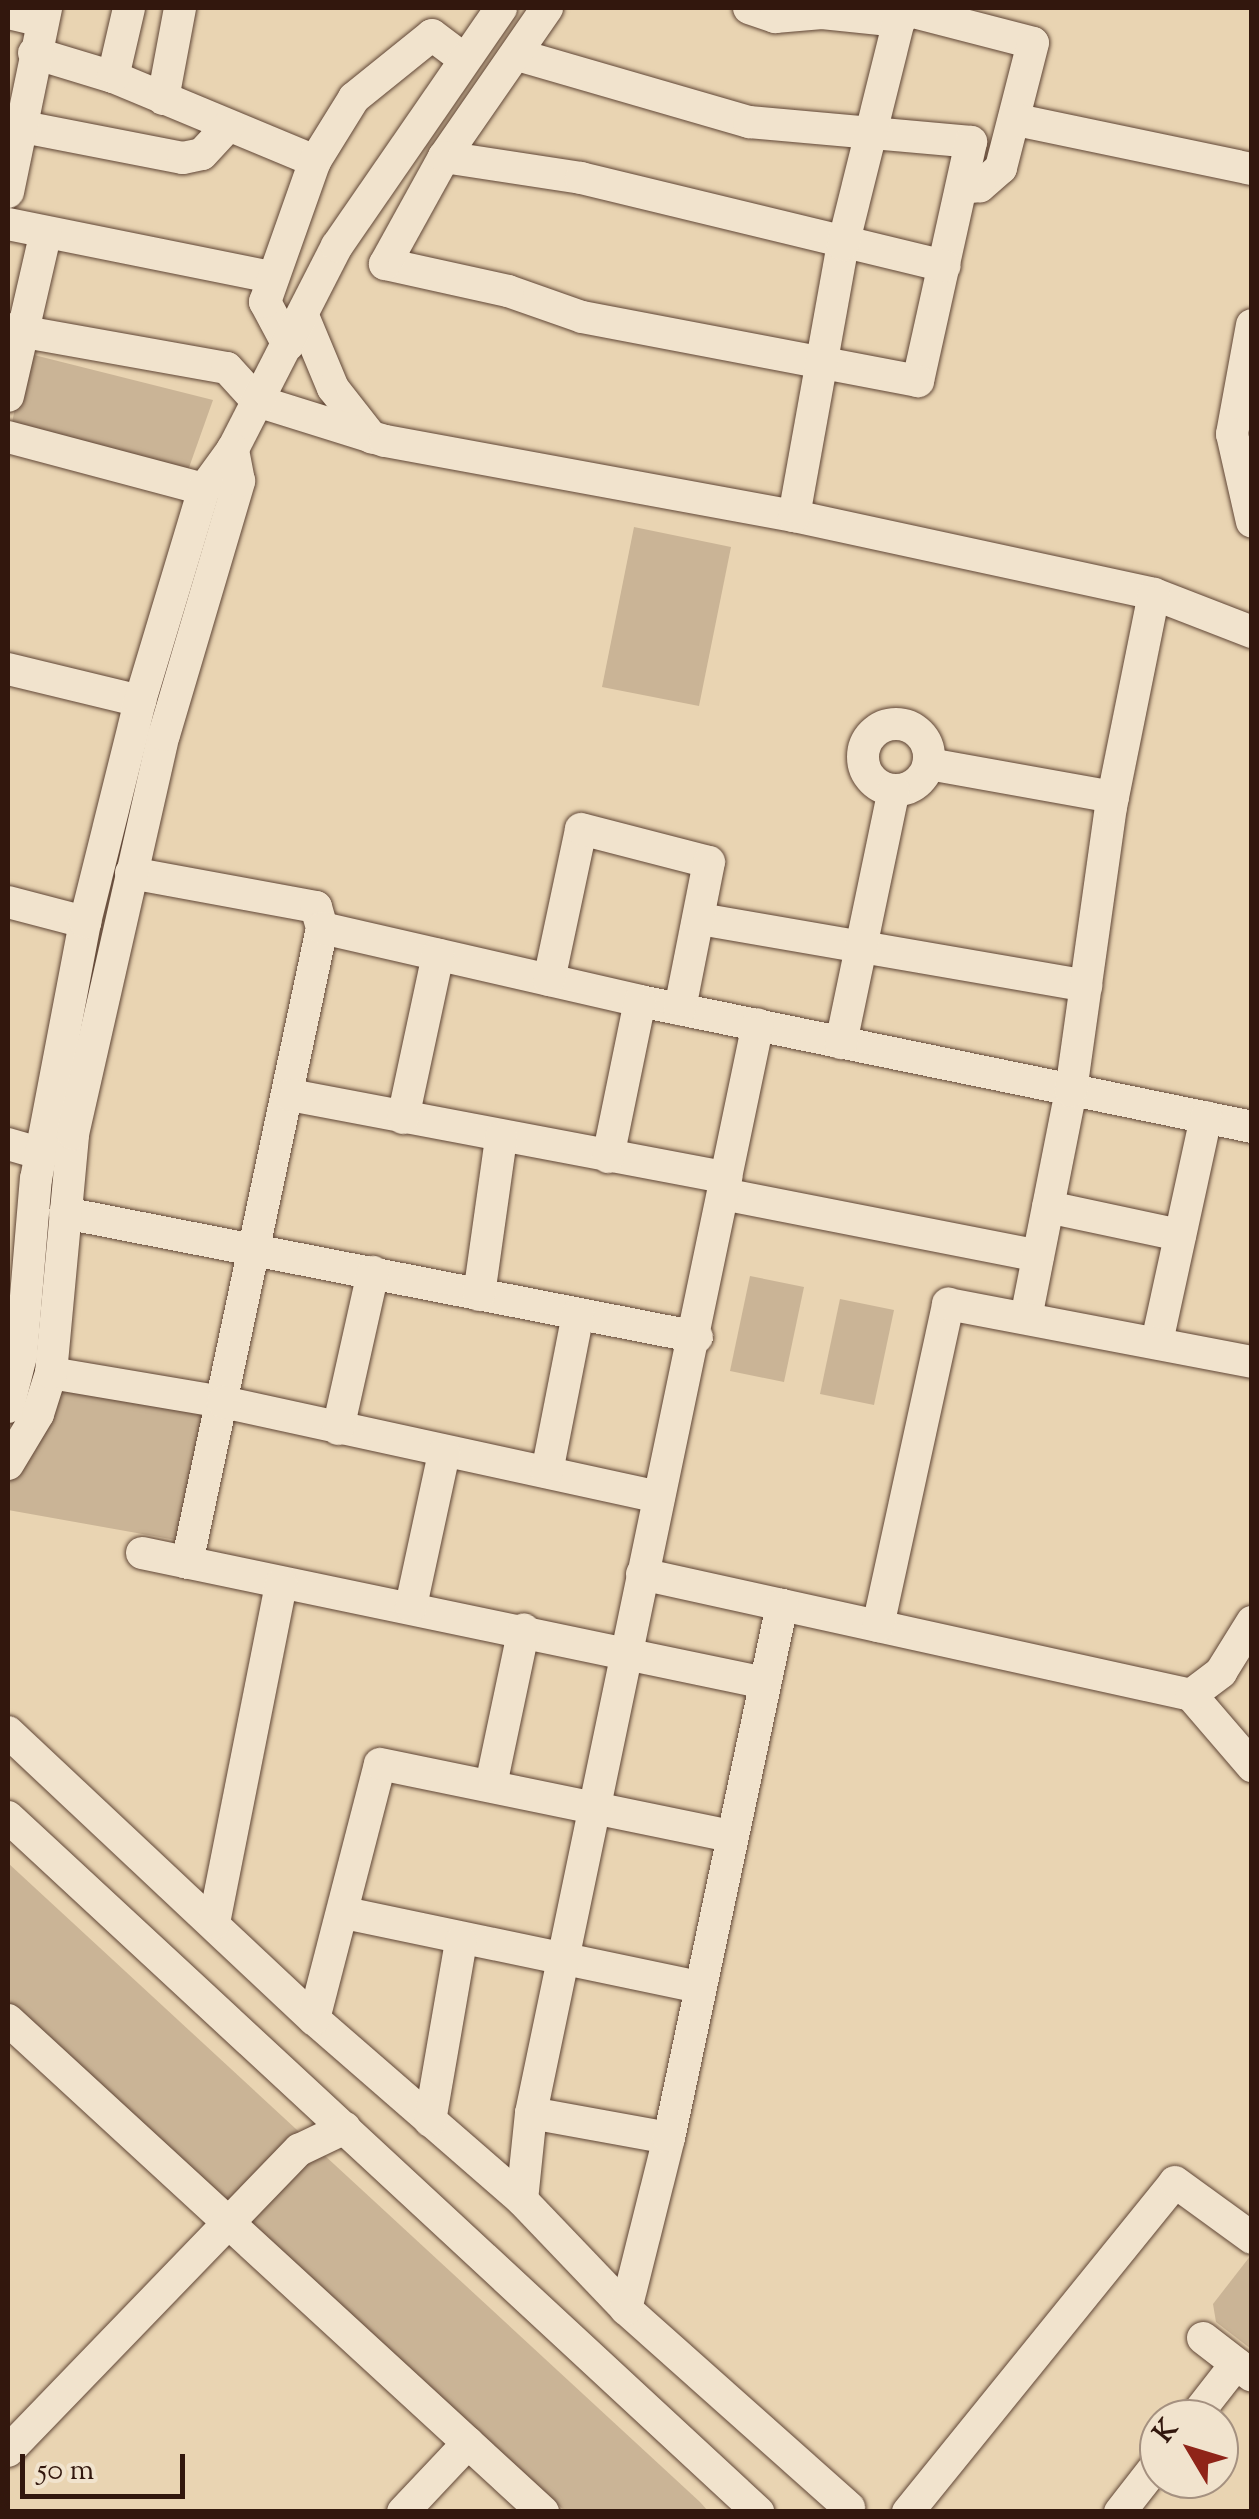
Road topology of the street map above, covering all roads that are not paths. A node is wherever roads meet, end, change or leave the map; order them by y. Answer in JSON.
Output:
{"nodes":[{"id":1,"x":129,"y":8,"type":"edge"},
{"id":2,"x":180,"y":8,"type":"edge"},
{"id":3,"x":502,"y":8,"type":"edge"},
{"id":4,"x":547,"y":8,"type":"edge"},
{"id":5,"x":748,"y":8,"type":"edge"},
{"id":6,"x":901,"y":13,"type":"edge"},
{"id":7,"x":8,"y":14,"type":"edge"},
{"id":8,"x":431,"y":22,"type":"edge"},
{"id":9,"x":41,"y":27,"type":"edge"},
{"id":10,"x":518,"y":55,"type":"junction"},
{"id":11,"x":462,"y":58,"type":"junction"},
{"id":12,"x":112,"y":76,"type":"junction"},
{"id":13,"x":163,"y":100,"type":"junction"},
{"id":14,"x":1016,"y":120,"type":"junction"},
{"id":15,"x":13,"y":125,"type":"edge"},
{"id":16,"x":228,"y":126,"type":"junction"},
{"id":17,"x":875,"y":135,"type":"junction"},
{"id":18,"x":444,"y":156,"type":"junction"},
{"id":19,"x":315,"y":162,"type":"junction"},
{"id":20,"x":1252,"y":169,"type":"edge"},
{"id":21,"x":962,"y":188,"type":"junction"},
{"id":22,"x":8,"y":192,"type":"edge"},
{"id":23,"x":8,"y":224,"type":"edge"},
{"id":24,"x":46,"y":232,"type":"junction"},
{"id":25,"x":843,"y":245,"type":"junction"},
{"id":26,"x":946,"y":266,"type":"junction"},
{"id":27,"x":272,"y":277,"type":"junction"},
{"id":28,"x":1251,"y":326,"type":"edge"},
{"id":29,"x":13,"y":330,"type":"edge"},
{"id":30,"x":295,"y":331,"type":"junction"},
{"id":31,"x":819,"y":360,"type":"junction"},
{"id":32,"x":8,"y":396,"type":"edge"},
{"id":33,"x":257,"y":401,"type":"junction"},
{"id":34,"x":8,"y":437,"type":"edge"},
{"id":35,"x":372,"y":438,"type":"junction"},
{"id":36,"x":233,"y":449,"type":"junction"},
{"id":37,"x":204,"y":489,"type":"junction"},
{"id":38,"x":794,"y":516,"type":"junction"},
{"id":39,"x":1252,"y":522,"type":"edge"},
{"id":40,"x":1154,"y":594,"type":"junction"},
{"id":41,"x":1252,"y":632,"type":"edge"},
{"id":42,"x":8,"y":669,"type":"edge"},
{"id":43,"x":140,"y":701,"type":"junction"},
{"id":44,"x":928,"y":764,"type":"junction"},
{"id":45,"x":894,"y":790,"type":"junction"},
{"id":46,"x":1114,"y":796,"type":"junction"},
{"id":47,"x":131,"y":873,"type":"junction"},
{"id":48,"x":8,"y":902,"type":"edge"},
{"id":49,"x":700,"y":920,"type":"junction"},
{"id":50,"x":85,"y":922,"type":"junction"},
{"id":51,"x":322,"y":928,"type":"junction"},
{"id":52,"x":863,"y":948,"type":"junction"},
{"id":53,"x":438,"y":955,"type":"junction"},
{"id":54,"x":549,"y":980,"type":"junction"},
{"id":55,"x":1086,"y":986,"type":"junction"},
{"id":56,"x":640,"y":1002,"type":"junction"},
{"id":57,"x":680,"y":1009,"type":"junction"},
{"id":58,"x":758,"y":1024,"type":"junction"},
{"id":59,"x":841,"y":1043,"type":"junction"},
{"id":60,"x":1071,"y":1090,"type":"junction"},
{"id":61,"x":290,"y":1094,"type":"junction"},
{"id":62,"x":1206,"y":1117,"type":"junction"},
{"id":63,"x":403,"y":1118,"type":"junction"},
{"id":64,"x":1252,"y":1127,"type":"edge"},
{"id":65,"x":501,"y":1138,"type":"junction"},
{"id":66,"x":20,"y":1153,"type":"edge"},
{"id":67,"x":608,"y":1157,"type":"junction"},
{"id":68,"x":724,"y":1185,"type":"junction"},
{"id":69,"x":1048,"y":1207,"type":"junction"},
{"id":70,"x":65,"y":1213,"type":"junction"},
{"id":71,"x":1180,"y":1235,"type":"junction"},
{"id":72,"x":258,"y":1246,"type":"junction"},
{"id":73,"x":1038,"y":1256,"type":"junction"},
{"id":74,"x":373,"y":1272,"type":"junction"},
{"id":75,"x":479,"y":1294,"type":"junction"},
{"id":76,"x":578,"y":1314,"type":"junction"},
{"id":77,"x":1026,"y":1318,"type":"junction"},
{"id":78,"x":696,"y":1337,"type":"junction"},
{"id":79,"x":1157,"y":1342,"type":"junction"},
{"id":80,"x":1252,"y":1362,"type":"edge"},
{"id":81,"x":50,"y":1373,"type":"junction"},
{"id":82,"x":223,"y":1402,"type":"junction"},
{"id":83,"x":8,"y":1407,"type":"edge"},
{"id":84,"x":338,"y":1428,"type":"junction"},
{"id":85,"x":444,"y":1453,"type":"junction"},
{"id":86,"x":8,"y":1464,"type":"edge"},
{"id":87,"x":547,"y":1472,"type":"junction"},
{"id":88,"x":659,"y":1496,"type":"junction"},
{"id":89,"x":142,"y":1553,"type":"dead end"},
{"id":90,"x":186,"y":1563,"type":"junction"},
{"id":91,"x":642,"y":1574,"type":"junction"},
{"id":92,"x":282,"y":1584,"type":"junction"},
{"id":93,"x":782,"y":1604,"type":"junction"},
{"id":94,"x":410,"y":1606,"type":"junction"},
{"id":95,"x":1252,"y":1622,"type":"edge"},
{"id":96,"x":878,"y":1626,"type":"junction"},
{"id":97,"x":524,"y":1629,"type":"junction"},
{"id":98,"x":624,"y":1652,"type":"junction"},
{"id":99,"x":765,"y":1683,"type":"junction"},
{"id":100,"x":1191,"y":1694,"type":"junction"},
{"id":101,"x":8,"y":1732,"type":"edge"},
{"id":102,"x":1252,"y":1766,"type":"edge"},
{"id":103,"x":491,"y":1785,"type":"junction"},
{"id":104,"x":600,"y":1804,"type":"junction"},
{"id":105,"x":8,"y":1816,"type":"edge"},
{"id":106,"x":732,"y":1836,"type":"junction"},
{"id":107,"x":345,"y":1913,"type":"junction"},
{"id":108,"x":214,"y":1923,"type":"junction"},
{"id":109,"x":461,"y":1942,"type":"junction"},
{"id":110,"x":565,"y":1964,"type":"junction"},
{"id":111,"x":698,"y":1986,"type":"junction"},
{"id":112,"x":314,"y":2019,"type":"junction"},
{"id":113,"x":8,"y":2020,"type":"edge"},
{"id":114,"x":532,"y":2114,"type":"junction"},
{"id":115,"x":430,"y":2121,"type":"junction"},
{"id":116,"x":345,"y":2128,"type":"junction"},
{"id":117,"x":670,"y":2138,"type":"junction"},
{"id":118,"x":522,"y":2200,"type":"junction"},
{"id":119,"x":231,"y":2225,"type":"junction"},
{"id":120,"x":1252,"y":2238,"type":"edge"},
{"id":121,"x":626,"y":2309,"type":"junction"},
{"id":122,"x":1204,"y":2338,"type":"dead end"},
{"id":123,"x":1244,"y":2369,"type":"edge"},
{"id":124,"x":1213,"y":2399,"type":"edge"},
{"id":125,"x":468,"y":2444,"type":"junction"},
{"id":126,"x":8,"y":2451,"type":"edge"},
{"id":127,"x":1139,"y":2488,"type":"edge"},
{"id":128,"x":854,"y":2510,"type":"edge"},
{"id":129,"x":404,"y":2512,"type":"edge"},
{"id":130,"x":543,"y":2512,"type":"edge"},
{"id":131,"x":758,"y":2512,"type":"edge"},
{"id":132,"x":908,"y":2512,"type":"edge"},
{"id":133,"x":1120,"y":2512,"type":"edge"}],
"edges":[{"from":1,"to":12,"type":"street"},
{"from":2,"to":13,"type":"street"},
{"from":3,"to":11,"type":"street"},
{"from":4,"to":10,"type":"street"},
{"from":5,"to":6,"type":"street"},
{"from":6,"to":14,"type":"street"},
{"from":6,"to":17,"type":"street"},
{"from":7,"to":9,"type":"street"},
{"from":8,"to":11,"type":"street"},
{"from":8,"to":19,"type":"street"},
{"from":9,"to":12,"type":"street"},
{"from":9,"to":15,"type":"street"},
{"from":10,"to":17,"type":"street"},
{"from":10,"to":18,"type":"street"},
{"from":11,"to":30,"type":"street"},
{"from":12,"to":13,"type":"street"},
{"from":13,"to":16,"type":"street"},
{"from":14,"to":20,"type":"street"},
{"from":14,"to":21,"type":"street"},
{"from":15,"to":16,"type":"street"},
{"from":15,"to":22,"type":"street"},
{"from":16,"to":19,"type":"street"},
{"from":17,"to":21,"type":"street"},
{"from":17,"to":25,"type":"street"},
{"from":18,"to":25,"type":"street"},
{"from":18,"to":31,"type":"street"},
{"from":19,"to":27,"type":"street"},
{"from":21,"to":26,"type":"street"},
{"from":23,"to":24,"type":"street"},
{"from":24,"to":27,"type":"street"},
{"from":24,"to":29,"type":"street"},
{"from":25,"to":26,"type":"street"},
{"from":25,"to":31,"type":"street"},
{"from":26,"to":31,"type":"street"},
{"from":27,"to":30,"type":"street"},
{"from":28,"to":39,"type":"street"},
{"from":29,"to":32,"type":"street"},
{"from":29,"to":33,"type":"street"},
{"from":30,"to":33,"type":"street"},
{"from":30,"to":35,"type":"street"},
{"from":31,"to":38,"type":"street"},
{"from":33,"to":35,"type":"street"},
{"from":33,"to":36,"type":"street"},
{"from":34,"to":37,"type":"street"},
{"from":35,"to":38,"type":"street"},
{"from":36,"to":37,"type":"street"},
{"from":36,"to":47,"type":"street"},
{"from":37,"to":43,"type":"street"},
{"from":38,"to":40,"type":"street"},
{"from":40,"to":41,"type":"street"},
{"from":40,"to":46,"type":"street"},
{"from":42,"to":43,"type":"street"},
{"from":43,"to":50,"type":"street"},
{"from":44,"to":45,"type":"street"},
{"from":44,"to":45,"type":"street"},
{"from":44,"to":46,"type":"street"},
{"from":45,"to":52,"type":"street"},
{"from":46,"to":55,"type":"street"},
{"from":47,"to":51,"type":"street"},
{"from":47,"to":70,"type":"street"},
{"from":48,"to":50,"type":"street"},
{"from":49,"to":52,"type":"street"},
{"from":49,"to":54,"type":"street"},
{"from":49,"to":57,"type":"street"},
{"from":50,"to":66,"type":"street"},
{"from":51,"to":53,"type":"street"},
{"from":51,"to":61,"type":"street"},
{"from":52,"to":55,"type":"street"},
{"from":52,"to":59,"type":"street"},
{"from":53,"to":54,"type":"street"},
{"from":53,"to":63,"type":"street"},
{"from":54,"to":56,"type":"street"},
{"from":55,"to":60,"type":"street"},
{"from":56,"to":57,"type":"street"},
{"from":56,"to":67,"type":"street"},
{"from":57,"to":58,"type":"street"},
{"from":58,"to":59,"type":"street"},
{"from":58,"to":68,"type":"street"},
{"from":59,"to":60,"type":"street"},
{"from":60,"to":62,"type":"street"},
{"from":60,"to":69,"type":"street"},
{"from":61,"to":63,"type":"street"},
{"from":61,"to":72,"type":"street"},
{"from":62,"to":64,"type":"street"},
{"from":62,"to":71,"type":"street"},
{"from":63,"to":65,"type":"street"},
{"from":65,"to":67,"type":"street"},
{"from":65,"to":75,"type":"street"},
{"from":66,"to":83,"type":"street"},
{"from":67,"to":68,"type":"street"},
{"from":68,"to":73,"type":"street"},
{"from":68,"to":78,"type":"street"},
{"from":69,"to":71,"type":"street"},
{"from":69,"to":73,"type":"street"},
{"from":70,"to":72,"type":"street"},
{"from":70,"to":81,"type":"street"},
{"from":71,"to":79,"type":"street"},
{"from":72,"to":74,"type":"street"},
{"from":72,"to":82,"type":"street"},
{"from":73,"to":77,"type":"street"},
{"from":74,"to":75,"type":"street"},
{"from":74,"to":84,"type":"street"},
{"from":75,"to":76,"type":"street"},
{"from":76,"to":78,"type":"street"},
{"from":76,"to":87,"type":"street"},
{"from":77,"to":79,"type":"street"},
{"from":77,"to":96,"type":"street"},
{"from":78,"to":88,"type":"street"},
{"from":79,"to":80,"type":"street"},
{"from":81,"to":82,"type":"street"},
{"from":81,"to":86,"type":"street"},
{"from":82,"to":84,"type":"street"},
{"from":82,"to":90,"type":"street"},
{"from":84,"to":85,"type":"street"},
{"from":85,"to":87,"type":"street"},
{"from":85,"to":94,"type":"street"},
{"from":87,"to":88,"type":"street"},
{"from":88,"to":91,"type":"street"},
{"from":89,"to":90,"type":"street"},
{"from":90,"to":92,"type":"street"},
{"from":91,"to":93,"type":"street"},
{"from":91,"to":98,"type":"street"},
{"from":92,"to":94,"type":"street"},
{"from":92,"to":108,"type":"street"},
{"from":93,"to":96,"type":"street"},
{"from":93,"to":99,"type":"street"},
{"from":94,"to":97,"type":"street"},
{"from":95,"to":100,"type":"street"},
{"from":96,"to":100,"type":"street"},
{"from":97,"to":98,"type":"street"},
{"from":97,"to":103,"type":"street"},
{"from":98,"to":99,"type":"street"},
{"from":98,"to":104,"type":"street"},
{"from":99,"to":106,"type":"street"},
{"from":100,"to":102,"type":"street"},
{"from":101,"to":108,"type":"street"},
{"from":103,"to":104,"type":"street"},
{"from":103,"to":107,"type":"street"},
{"from":104,"to":106,"type":"street"},
{"from":104,"to":110,"type":"street"},
{"from":105,"to":116,"type":"street"},
{"from":106,"to":111,"type":"street"},
{"from":107,"to":109,"type":"street"},
{"from":107,"to":112,"type":"street"},
{"from":108,"to":112,"type":"street"},
{"from":109,"to":110,"type":"street"},
{"from":109,"to":115,"type":"street"},
{"from":110,"to":111,"type":"street"},
{"from":110,"to":114,"type":"street"},
{"from":111,"to":117,"type":"street"},
{"from":112,"to":115,"type":"street"},
{"from":113,"to":119,"type":"street"},
{"from":114,"to":117,"type":"street"},
{"from":114,"to":118,"type":"street"},
{"from":115,"to":118,"type":"street"},
{"from":116,"to":119,"type":"street"},
{"from":116,"to":131,"type":"street"},
{"from":117,"to":121,"type":"street"},
{"from":118,"to":121,"type":"street"},
{"from":119,"to":125,"type":"street"},
{"from":119,"to":126,"type":"street"},
{"from":120,"to":132,"type":"street"},
{"from":121,"to":128,"type":"street"},
{"from":122,"to":123,"type":"street"},
{"from":123,"to":124,"type":"street"},
{"from":125,"to":129,"type":"street"},
{"from":125,"to":130,"type":"street"},
{"from":127,"to":133,"type":"street"}]}
